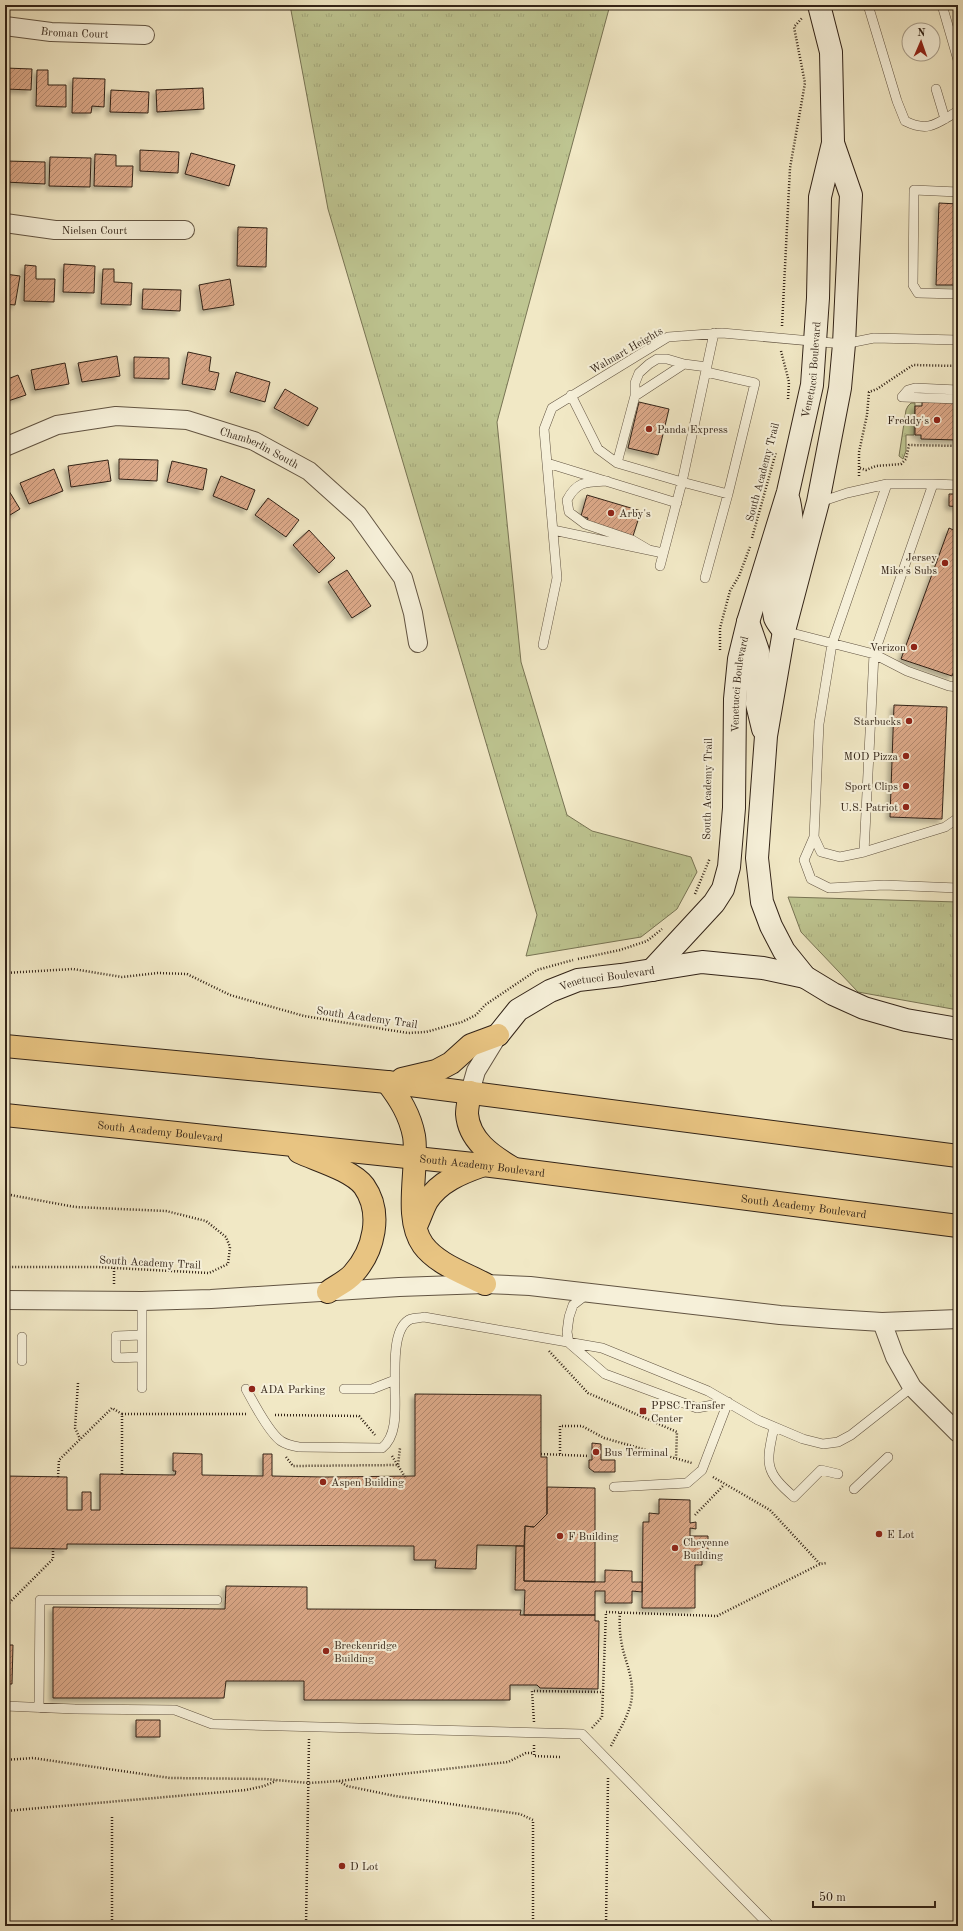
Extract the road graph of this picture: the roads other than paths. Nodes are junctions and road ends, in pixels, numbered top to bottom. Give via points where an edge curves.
1 (868, 5) edge
2 (942, 5) edge
3 (811, 10) edge
4 (5, 26) edge
5 (145, 35) dead end
6 (958, 60) edge
7 (936, 89) dead end
8 (958, 111) edge
9 (944, 119) junction
10 (833, 143) junction
11 (958, 192) edge
12 (5, 223) edge
13 (185, 230) dead end
14 (958, 294) edge
15 (714, 333) junction
16 (958, 340) edge
17 (815, 341) junction
18 (844, 344) junction
19 (684, 364) junction
20 (707, 370) junction
21 (958, 390) edge
22 (572, 395) junction
23 (635, 396) junction
24 (958, 399) edge
25 (5, 447) edge
26 (547, 463) junction
27 (617, 463) junction
28 (607, 482) junction
29 (682, 482) junction
30 (887, 484) junction
31 (933, 484) junction
32 (958, 485) edge
33 (788, 492) junction
34 (728, 494) junction
35 (818, 502) junction
36 (677, 504) junction
37 (553, 530) junction
38 (649, 550) junction
39 (663, 553) junction
40 (660, 566) dead end
41 (705, 578) dead end
42 (748, 622) junction
43 (784, 631) junction
44 (418, 643) dead end
45 (832, 644) junction
46 (544, 645) dead end
47 (874, 654) junction
48 (958, 687) edge
49 (766, 736) junction
50 (958, 818) edge
51 (814, 837) junction
52 (864, 852) junction
53 (958, 888) edge
54 (652, 970) junction
55 (805, 977) junction
56 (958, 1029) edge
57 (498, 1035) junction
58 (15, 1047) edge
59 (387, 1082) junction
60 (470, 1092) junction
61 (12, 1116) edge
62 (279, 1143) junction
63 (958, 1156) edge
64 (416, 1158) junction
65 (483, 1165) junction
66 (516, 1170) junction
67 (957, 1227) edge
68 (416, 1228) junction
69 (485, 1284) junction
70 (328, 1292) junction
71 (588, 1293) junction
72 (5, 1300) edge
73 (142, 1301) junction
74 (958, 1319) edge
75 (882, 1322) junction
76 (142, 1335) junction
77 (22, 1337) dead end
78 (568, 1343) junction
79 (141, 1357) junction
80 (22, 1361) dead end
81 (395, 1380) junction
82 (142, 1388) dead end
83 (912, 1388) junction
84 (246, 1389) dead end
85 (344, 1389) dead end
86 (728, 1402) junction
87 (774, 1427) junction
88 (958, 1433) edge
89 (888, 1457) dead end
90 (838, 1474) dead end
91 (614, 1486) dead end
92 (854, 1489) dead end
93 (217, 1600) dead end
94 (5, 1706) edge
95 (39, 1708) junction
96 (770, 1926) edge

1 - 9 lane via 905,121 918,127 933,126
2 - 6 lane
3 - 10 street, Venetucci Boulevard via 832,52
4 - 5 street, Broman Court via 51,32
7 - 9 lane
8 - 9 lane
10 - 17 street, Venetucci Boulevard via 820,197
10 - 18 street, Venetucci Boulevard via 852,196
11 - 14 lane via 914,190 913,265 913,285 918,294
12 - 13 street, Nielsen Court via 55,230
15 - 17 lane, Walmart Heights
15 - 20 lane
15 - 22 lane, Walmart Heights via 668,337
16 - 18 lane, Walmart Heights via 874,338
17 - 18 lane, Walmart Heights
17 - 33 street, Venetucci Boulevard via 812,385
18 - 35 street, Venetucci Boulevard via 840,388
19 - 20 lane
19 - 23 lane
19 - 23 lane via 667,359 657,359 648,364 639,373 635,383
20 - 29 lane
20 - 34 lane via 755,383
21 - 24 lane via 915,388 908,390 902,397
22 - 26 lane, Walmart Heights via 552,408 544,429
22 - 27 lane via 598,449
23 - 27 lane
25 - 44 street, Chamberlin South via 57,425 116,416 187,420 254,441 308,471 358,514 403,578
26 - 28 lane
26 - 37 lane, Walmart Heights
27 - 29 lane
28 - 36 lane
28 - 38 lane via 584,482 572,490 566,500 569,512 585,524 632,540
29 - 34 lane
29 - 36 lane
30 - 31 lane
30 - 35 lane
30 - 45 lane
31 - 32 lane
31 - 47 lane
33 - 42 street, Venetucci Boulevard
33 - 43 street via 792,531 774,603 776,620
34 - 41 lane
35 - 43 street, Venetucci Boulevard
36 - 39 lane
37 - 38 lane
37 - 46 lane, Walmart Heights via 557,578
38 - 39 lane
39 - 40 lane
42 - 49 street via 758,651 757,704
42 - 54 street, Venetucci Boulevard via 739,659 735,700 734,808 729,867 723,889 714,903
43 - 45 lane
43 - 49 street, Venetucci Boulevard
45 - 47 lane
45 - 51 lane via 819,724
47 - 48 lane via 907,671
47 - 52 lane
49 - 55 street, Venetucci Boulevard via 758,858 762,902 784,950
50 - 52 lane via 946,827
51 - 52 lane via 820,852 840,857
51 - 53 lane via 804,860 811,879 829,888
54 - 55 street via 702,962 763,968
54 - 57 street, Venetucci Boulevard via 578,980 550,991 518,1010
55 - 56 street, Venetucci Boulevard via 833,994 864,1008 906,1020
57 - 59 highway via 471,1045 451,1063 436,1071
57 - 60 street, Venetucci Boulevard via 476,1071
58 - 59 highway
59 - 60 highway
59 - 64 highway via 408,1115 414,1136
60 - 63 highway
60 - 66 highway via 467,1113 470,1128 478,1142
61 - 62 highway, South Academy Boulevard
62 - 64 highway, South Academy Boulevard
62 - 70 highway via 346,1173 363,1185 372,1203 373,1238 365,1258 353,1275
64 - 65 highway, South Academy Boulevard
64 - 68 highway via 413,1204
65 - 66 highway, South Academy Boulevard
65 - 68 highway via 459,1174 440,1187 428,1201
66 - 67 highway, South Academy Boulevard
68 - 69 highway via 423,1244 440,1260
69 - 70 street
69 - 71 street
70 - 73 street
71 - 75 street via 780,1315
71 - 78 lane via 571,1311 567,1332
72 - 73 street
73 - 76 lane
74 - 75 street
75 - 83 street via 895,1357
76 - 79 lane
76 - 79 lane via 116,1336 116,1358
77 - 80 lane
78 - 81 lane via 424,1317 411,1319 402,1327 398,1338
78 - 86 lane via 602,1348 708,1391
78 - 86 lane via 612,1377 697,1408
79 - 82 lane
81 - 84 lane via 394,1426 390,1439 382,1448 300,1447 280,1441
81 - 85 lane via 372,1389
83 - 87 lane via 851,1435 838,1442 823,1444 802,1439
83 - 88 street
86 - 87 lane
86 - 91 lane via 702,1470 687,1483
87 - 90 lane via 768,1455 769,1469 779,1484 794,1497 821,1470
89 - 92 lane
93 - 95 lane via 40,1600
94 - 95 lane
95 - 96 lane via 175,1710 212,1724 582,1734

